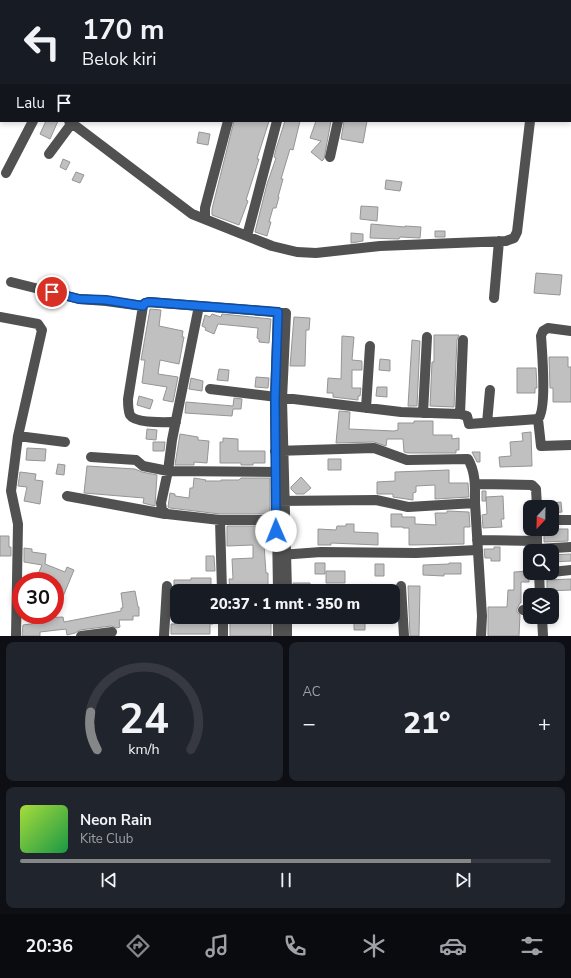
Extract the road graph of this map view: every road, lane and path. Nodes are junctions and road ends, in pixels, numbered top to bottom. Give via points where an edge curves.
1 (32, 122) edge
2 (71, 122) edge
3 (228, 122) edge
4 (277, 122) edge
5 (338, 122) edge
6 (530, 122) edge
7 (49, 154) dead end
8 (330, 157) dead end
9 (6, 173) dead end
10 (205, 218) junction
11 (246, 236) junction
12 (499, 241) junction
13 (11, 282) dead end
14 (494, 298) dead end
15 (143, 306) junction
16 (199, 306) junction
17 (0, 317) edge
18 (571, 331) edge
19 (426, 337) dead end
20 (463, 340) dead end
21 (370, 346) dead end
22 (210, 389) dead end
23 (490, 390) dead end
24 (278, 398) junction
25 (366, 408) junction
26 (423, 413) junction
27 (460, 414) junction
28 (538, 419) junction
29 (176, 422) junction
30 (487, 423) junction
31 (18, 436) junction
32 (65, 442) dead end
33 (571, 445) edge
34 (279, 451) junction
35 (91, 456) dead end
36 (168, 471) junction
37 (279, 472) junction
38 (476, 484) junction
39 (67, 496) dead end
40 (537, 500) edge
41 (280, 501) junction
42 (475, 502) junction
43 (165, 514) junction
44 (220, 520) junction
45 (276, 520) junction
46 (559, 520) edge
47 (571, 520) edge
48 (477, 545) junction
49 (523, 547) edge
50 (559, 547) edge
51 (571, 547) edge
52 (282, 555) junction
53 (571, 570) edge
54 (559, 571) edge
55 (222, 584) edge
56 (279, 584) edge
57 (285, 584) edge
58 (167, 586) dead end
59 (401, 586) dead end
60 (223, 624) edge
61 (278, 624) edge
62 (287, 624) edge
63 (542, 624) edge
64 (112, 632) dead end
65 (16, 636) edge
66 (81, 636) edge
67 (164, 636) edge
68 (223, 636) edge
69 (278, 636) edge
70 (287, 636) edge
71 (404, 636) edge
72 (481, 636) edge
73 (543, 636) edge

1 - 9 street
2 - 7 street
2 - 10 street via 188,212
3 - 10 street via 205,208
4 - 11 street
5 - 8 street
6 - 12 street via 517,232 514,238
10 - 11 street
11 - 12 street via 272,246 316,253 380,246
12 - 14 street
13 - 15 street via 79,299
15 - 16 street via 149,302
15 - 29 street via 128,409 135,419
16 - 24 street via 278,312
16 - 29 street
17 - 31 street via 38,324 41,328
18 - 28 street via 548,328 543,331 542,412
19 - 26 street
20 - 27 street
21 - 25 street
22 - 24 street
23 - 30 street
24 - 25 street
24 - 34 street
25 - 26 street
26 - 27 street
27 - 30 street via 467,416 469,424
28 - 30 street
28 - 33 street via 541,446
29 - 36 street
31 - 32 street
31 - 65 street via 11,491 18,524
34 - 37 street
34 - 38 street via 374,448 407,460 468,459
35 - 36 street via 136,460 143,466
36 - 37 street
36 - 43 street via 161,507
37 - 41 street
38 - 40 street via 532,485 536,489
38 - 42 street
39 - 43 street
41 - 42 street via 376,500 408,507
41 - 45 street
41 - 52 street
42 - 48 street
43 - 44 street
44 - 45 street
44 - 55 street
45 - 52 street
46 - 47 street
48 - 49 street
48 - 52 street via 416,553 321,552
48 - 72 street
50 - 51 street
52 - 56 street
52 - 57 street
53 - 54 street
58 - 67 street
59 - 71 street
60 - 68 street
61 - 69 street
62 - 70 street
63 - 73 street
64 - 66 street

